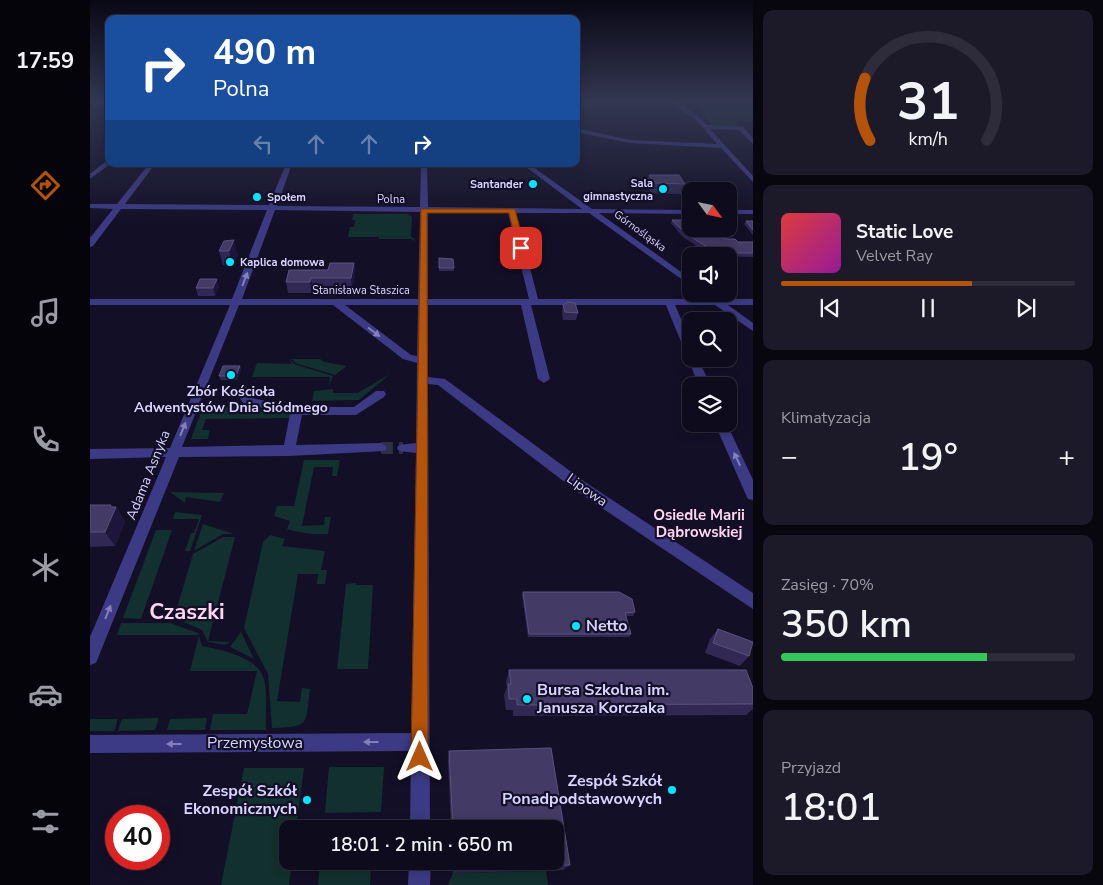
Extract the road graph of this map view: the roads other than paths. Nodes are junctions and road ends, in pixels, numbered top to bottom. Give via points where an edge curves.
1 (626, 141) edge
2 (718, 141) edge
3 (722, 146) junction
4 (105, 164) edge
5 (150, 167) edge
6 (289, 167) edge
7 (424, 167) edge
8 (529, 167) edge
9 (90, 176) edge
10 (753, 180) edge
11 (90, 206) edge
12 (117, 206) junction
13 (272, 207) junction
14 (424, 210) junction
15 (512, 211) junction
16 (591, 211) junction
17 (682, 212) edge
18 (738, 212) edge
19 (753, 212) edge
20 (90, 244) edge
21 (682, 277) edge
22 (669, 301) junction
23 (682, 301) edge
24 (90, 302) edge
25 (335, 302) junction
26 (423, 302) junction
27 (529, 302) junction
28 (717, 302) edge
29 (737, 302) edge
30 (753, 302) edge
31 (234, 303) junction
32 (753, 328) edge
33 (682, 332) edge
34 (422, 361) junction
35 (544, 379) dead end
36 (422, 380) junction
37 (246, 391) dead end
38 (380, 394) dead end
39 (297, 411) junction
40 (725, 432) edge
41 (381, 448) tunnel mouth
42 (403, 448) tunnel mouth
43 (422, 448) junction
44 (289, 451) junction
45 (173, 453) junction
46 (90, 454) edge
47 (753, 494) edge
48 (753, 602) edge
49 (90, 657) edge
50 (420, 742) junction
51 (90, 744) edge
52 (420, 820) edge
53 (420, 870) edge
54 (420, 885) edge

1 - 3 street
2 - 3 street
3 - 10 street
4 - 9 street
5 - 12 street
6 - 13 street, Adama Asnyka
7 - 14 street
8 - 16 street, Górnośląska
11 - 12 street, Polna
12 - 13 street, Polna
12 - 20 street
13 - 14 street, Polna
31 -> 13 street, Adama Asnyka
14 - 15 street, Polna
14 - 26 street
15 - 16 street, Polna
15 - 27 street
16 - 17 street, Polna
16 - 21 street, Górnośląska
18 - 19 street
22 - 23 street, Stanisława Staszica
22 - 27 street, Stanisława Staszica
22 - 33 street
24 - 31 street, Stanisława Staszica
25 - 26 street, Stanisława Staszica
25 - 31 street, Stanisława Staszica
25 -> 34 street via 407,357
26 - 27 street, Stanisława Staszica
26 - 34 street
27 - 35 street
28 - 32 street
29 - 30 street, Stanisława Staszica
45 -> 31 street, Adama Asnyka
34 - 36 street
36 - 43 street
36 - 48 street, Lipowa via 441,382 580,486
37 - 39 street via 248,401
38 - 39 street via 356,411
39 - 44 street
47 -> 40 street
41 - 44 street
42 - 43 street
43 - 50 street
44 - 45 street
45 - 46 street
49 -> 45 street, Adama Asnyka
50 -> 51 street, Przemysłowa
50 - 52 street
53 - 54 street

